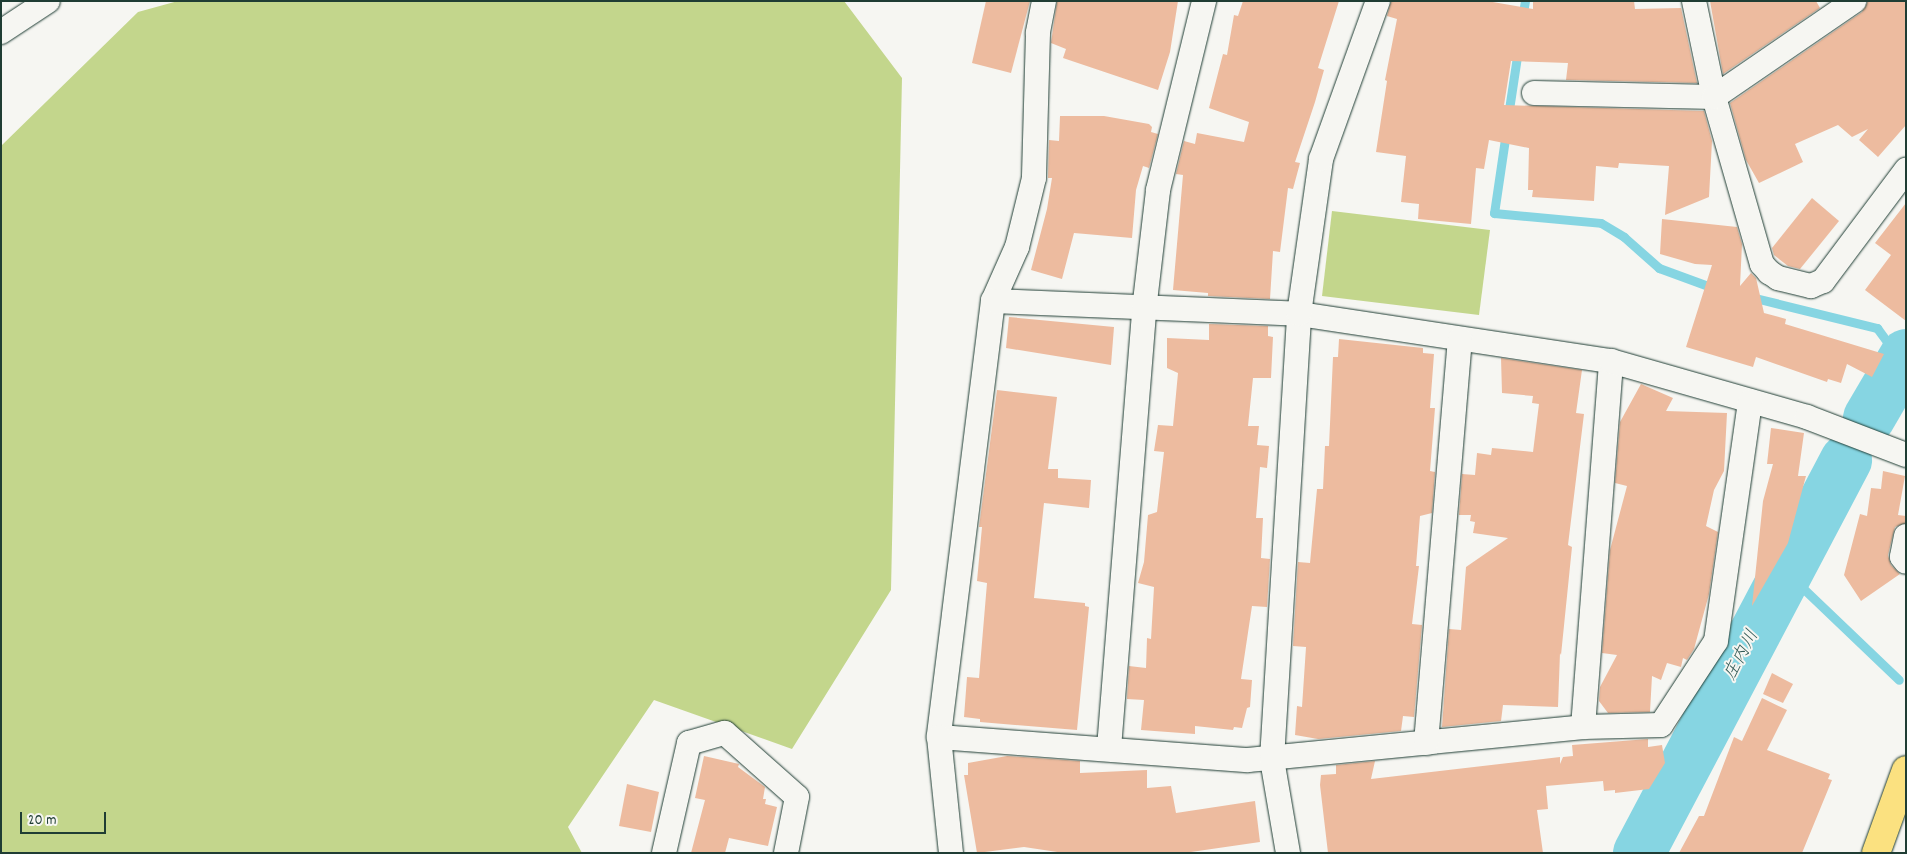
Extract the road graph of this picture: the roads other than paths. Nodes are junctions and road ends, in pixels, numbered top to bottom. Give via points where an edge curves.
1 (48, 1) edge
2 (1044, 1) edge
3 (1204, 1) edge
4 (1378, 1) edge
5 (1694, 1) edge
6 (1854, 1) edge
7 (1, 32) edge
8 (1534, 93) dead end
9 (1714, 97) junction
10 (1906, 170) edge
11 (993, 301) junction
12 (1144, 310) junction
13 (1299, 314) junction
14 (1460, 339) junction
15 (1610, 361) junction
16 (1750, 401) junction
17 (1906, 455) edge
18 (1906, 536) edge
19 (1906, 562) edge
20 (1583, 727) junction
21 (939, 737) junction
22 (1426, 743) junction
23 (1109, 748) junction
24 (1272, 758) junction
25 (1906, 770) edge
26 (664, 853) edge
27 (786, 853) edge
28 (951, 853) edge
29 (1288, 853) edge
30 (1876, 853) edge

1 - 7 street
2 - 11 street via 1038,33 1034,178 1017,247
3 - 12 street via 1158,190
4 - 13 street via 1321,159
5 - 9 street
6 - 9 street
8 - 9 street
9 - 10 street via 1762,264 1778,278 1811,286 1823,281
11 - 12 street
11 - 21 street
12 - 13 street
12 - 23 street
13 - 14 street
13 - 24 street
14 - 15 street
14 - 22 street
15 - 16 street
15 - 20 street
16 - 17 street via 1807,417
16 - 20 street via 1716,641 1661,725
18 - 19 street via 1902,557
20 - 22 street
21 - 23 street
21 - 28 street
22 - 24 street
23 - 24 street via 1248,760
24 - 29 street
25 - 30 highway
26 - 27 street via 689,743 725,733 797,797

